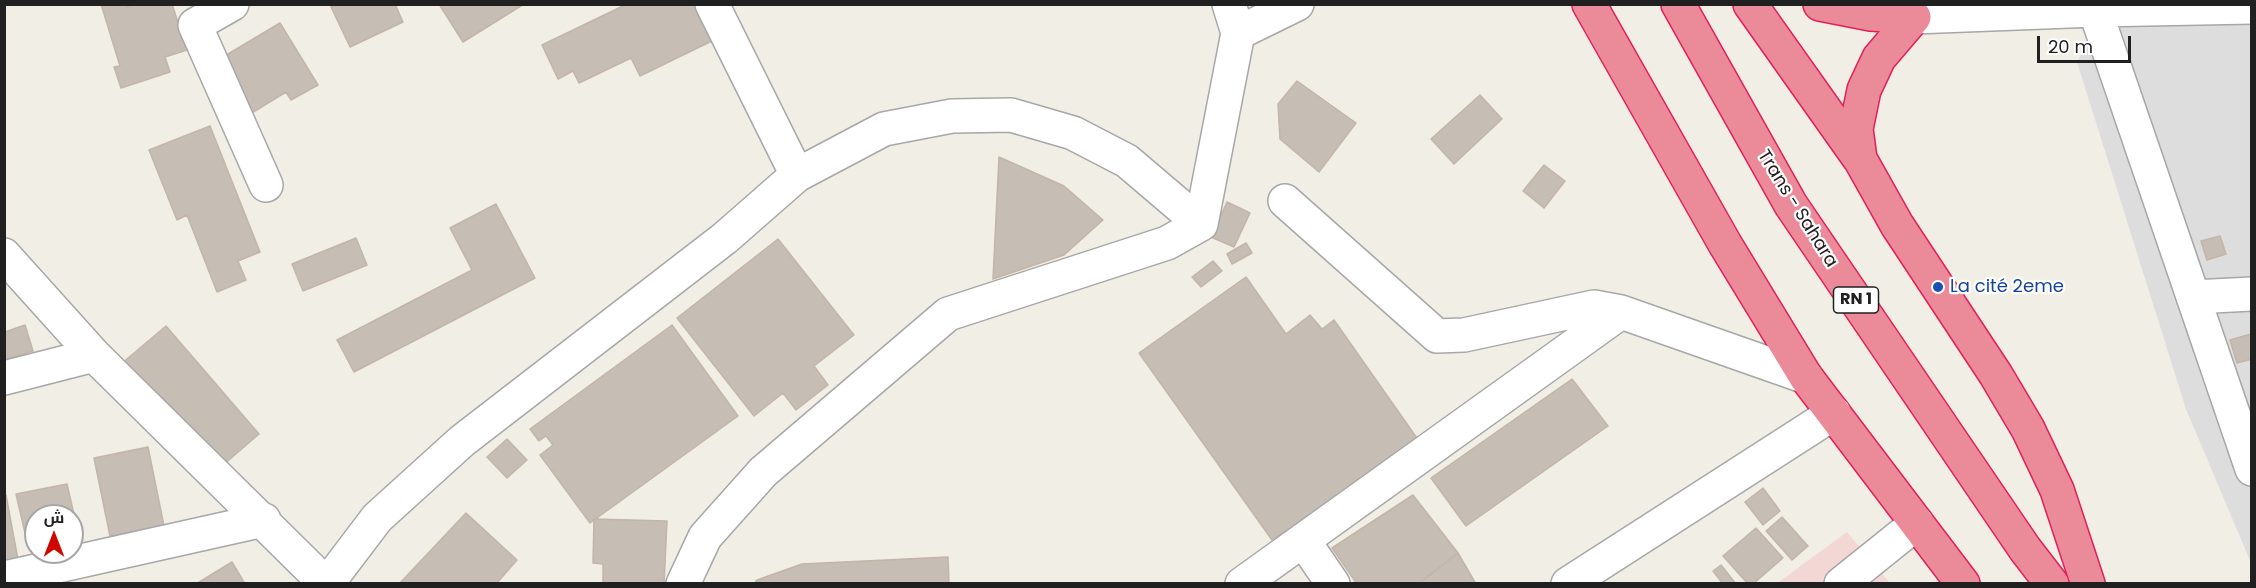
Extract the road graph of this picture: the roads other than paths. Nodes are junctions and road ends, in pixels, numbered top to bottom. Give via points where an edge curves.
1 (232, 4) edge
2 (712, 4) edge
3 (1297, 4) edge
4 (1589, 4) edge
5 (1678, 4) edge
6 (1750, 4) edge
7 (1820, 4) edge
8 (2144, 7) edge
9 (2095, 10) junction
10 (2251, 10) edge
11 (191, 15) edge
12 (1914, 18) junction
13 (1234, 19) edge
14 (1860, 159) junction
15 (798, 175) junction
16 (266, 185) dead end
17 (1285, 201) dead end
18 (1201, 224) junction
19 (4, 255) edge
20 (2252, 294) edge
21 (2193, 297) junction
22 (1621, 312) junction
23 (94, 355) junction
24 (1806, 377) junction
25 (4, 378) edge
26 (1834, 413) junction
27 (2252, 470) edge
28 (264, 520) junction
29 (1917, 523) junction
30 (1303, 540) junction
31 (4, 578) edge
32 (1848, 581) edge
33 (326, 584) edge
34 (683, 584) edge
35 (1242, 584) edge
36 (1333, 584) edge
37 (1568, 584) edge
38 (1963, 584) edge
39 (2052, 584) edge
40 (2088, 584) edge

1 - 11 street
2 - 15 street
3 - 13 street
4 - 24 highway via 1725,244
5 - 39 highway, Trans - Sahara / RN 1 via 1791,206
6 - 14 highway
7 - 12 highway
8 - 9 street
8 - 10 street
9 - 12 street
9 - 21 street
11 - 16 street
12 - 14 highway via 1879,58 1864,90 1856,129
13 - 18 street
14 - 40 highway via 1897,225 2028,429 2057,489
15 - 18 street via 884,129 952,116 1011,115 1073,133 1127,161
15 - 33 street via 725,238 462,441 377,518
17 - 22 street via 1437,336 1464,335 1594,307
18 - 34 street via 1167,243 948,314 764,472 705,537
19 - 23 street
20 - 21 street
21 - 27 street
22 - 24 street
22 - 30 street
23 - 25 street
23 - 28 street
24 - 26 highway
26 - 29 highway
26 - 37 street
28 - 31 street
28 - 33 street
29 - 32 street
29 - 38 highway
30 - 35 street
30 - 36 street

